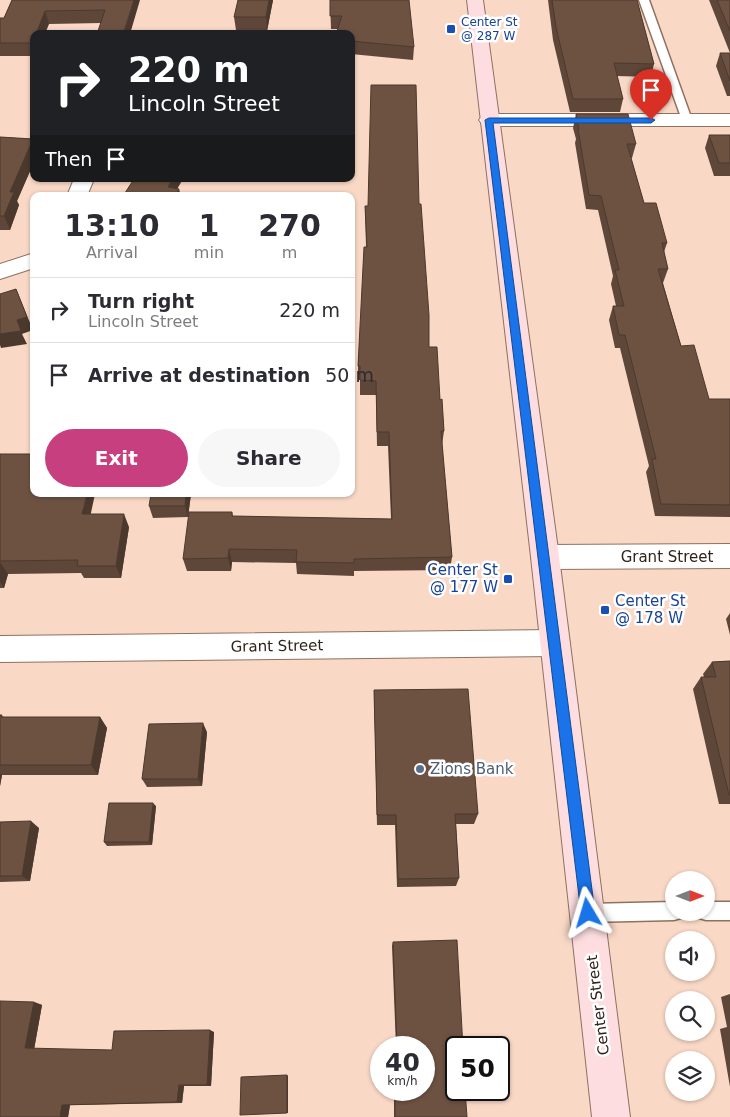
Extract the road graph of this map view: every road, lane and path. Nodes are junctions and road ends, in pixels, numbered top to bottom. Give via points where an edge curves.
1 (476, 0) edge
2 (644, 0) edge
3 (489, 120) junction
4 (687, 120) junction
5 (730, 120) edge
6 (30, 261) edge
7 (0, 272) edge
8 (730, 556) edge
9 (545, 557) junction
10 (555, 643) junction
11 (0, 649) edge
12 (665, 911) edge
13 (715, 911) edge
14 (730, 911) edge
15 (588, 913) junction
16 (611, 1117) edge

1 - 3 main road, Center Street
2 - 4 lane
3 - 4 street
3 - 9 main road, Center Street
4 - 5 street
6 - 7 street
8 - 9 street, Grant Street
9 - 10 main road, Center Street
10 - 11 street, Grant Street
10 - 15 main road, Center Street
12 - 15 lane
13 - 14 lane
15 - 16 main road, Center Street

